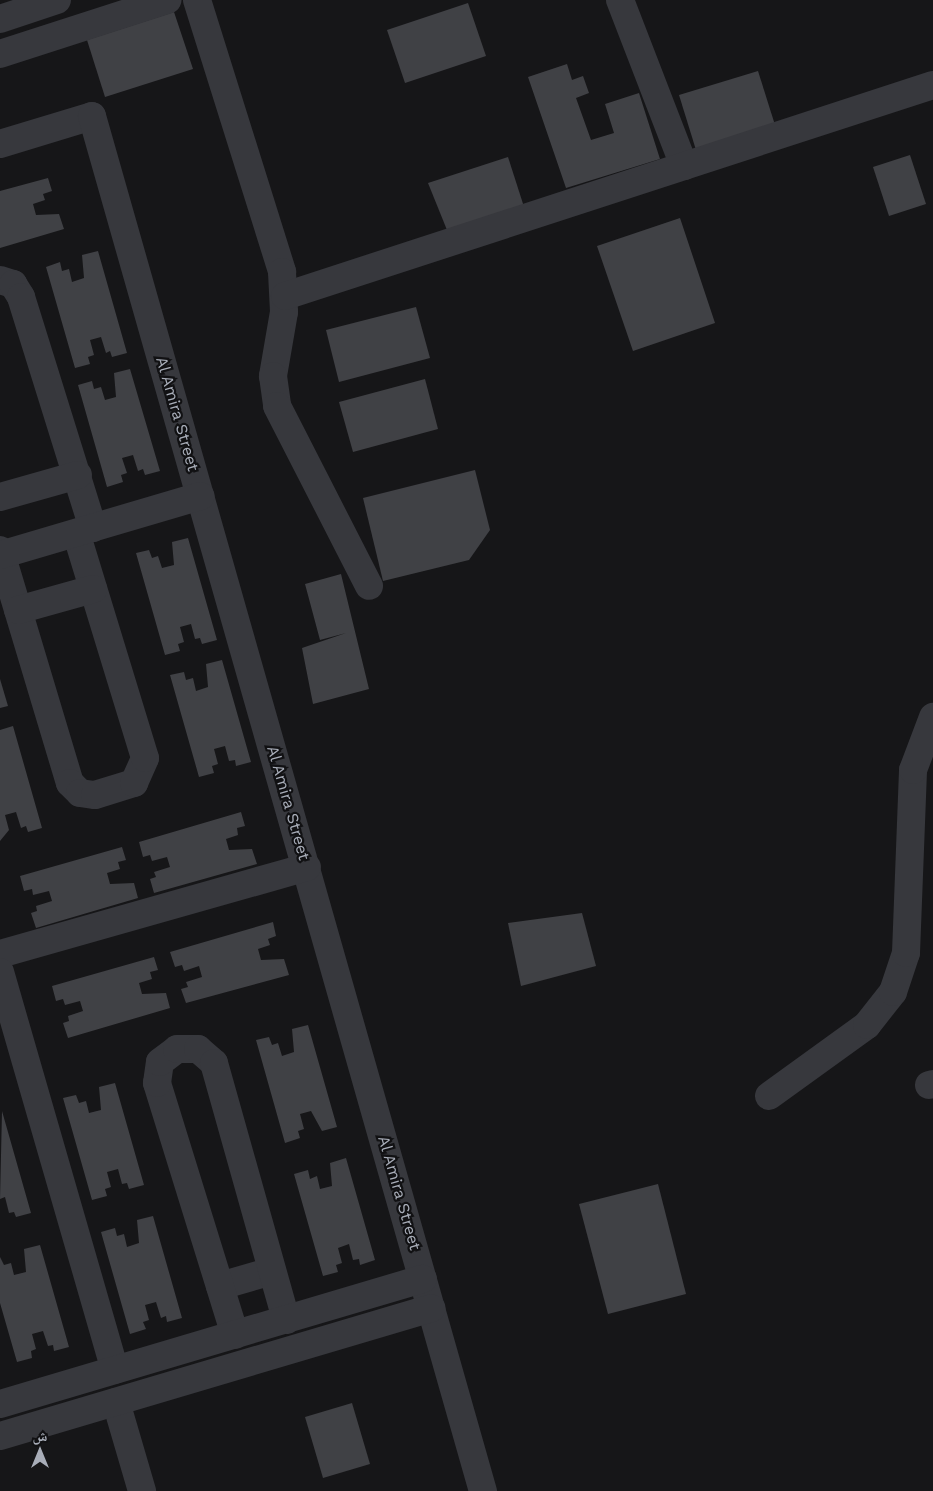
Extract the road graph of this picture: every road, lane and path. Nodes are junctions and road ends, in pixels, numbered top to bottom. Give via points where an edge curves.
1 (57, 0) edge
2 (167, 0) edge
3 (197, 0) edge
4 (620, 0) edge
5 (2, 12) edge
6 (0, 54) edge
7 (933, 85) edge
8 (0, 144) edge
9 (684, 166) junction
10 (0, 280) edge
11 (285, 296) junction
12 (78, 475) junction
13 (201, 496) junction
14 (0, 498) edge
15 (85, 530) junction
16 (1, 553) edge
17 (369, 586) dead end
18 (93, 589) junction
19 (18, 610) junction
20 (933, 717) edge
21 (307, 867) junction
22 (0, 954) edge
23 (0, 972) edge
24 (769, 1096) dead end
25 (272, 1271) junction
26 (423, 1280) junction
27 (220, 1286) junction
28 (431, 1308) junction
29 (286, 1320) junction
30 (235, 1335) junction
31 (125, 1368) junction
32 (73, 1383) junction
33 (144, 1393) junction
34 (116, 1402) junction
35 (0, 1404) edge
36 (82, 1412) junction
37 (0, 1436) edge
38 (142, 1491) edge
39 (483, 1491) edge

1 - 5 street
2 - 6 street
3 - 11 street via 282,272
4 - 9 street
7 - 9 street
8 - 13 street, Al Amira Street via 92,116
9 - 11 street
10 - 12 street via 13,284 21,297
11 - 17 street via 274,360 277,406
12 - 14 street
12 - 15 street
13 - 15 street
13 - 21 street, Al Amira Street
15 - 16 street
15 - 18 street
16 - 19 street
18 - 19 street
18 - 19 street via 145,758 134,782 95,795 80,793 70,783
20 - 24 street via 913,770 906,953 893,992 867,1025
21 - 22 street
21 - 26 street, Al Amira Street
23 - 31 street
25 - 27 street
25 - 27 street via 214,1063 198,1049 177,1049 160,1062 157,1082
25 - 29 street
26 - 28 street, Al Amira Street
26 - 29 street
27 - 30 street
28 - 33 street
28 - 39 street, Al Amira Street
29 - 30 street
30 - 31 street
31 - 32 street
31 - 33 street
32 - 35 street
32 - 36 street
33 - 34 street
34 - 36 street
34 - 38 street
36 - 37 street

